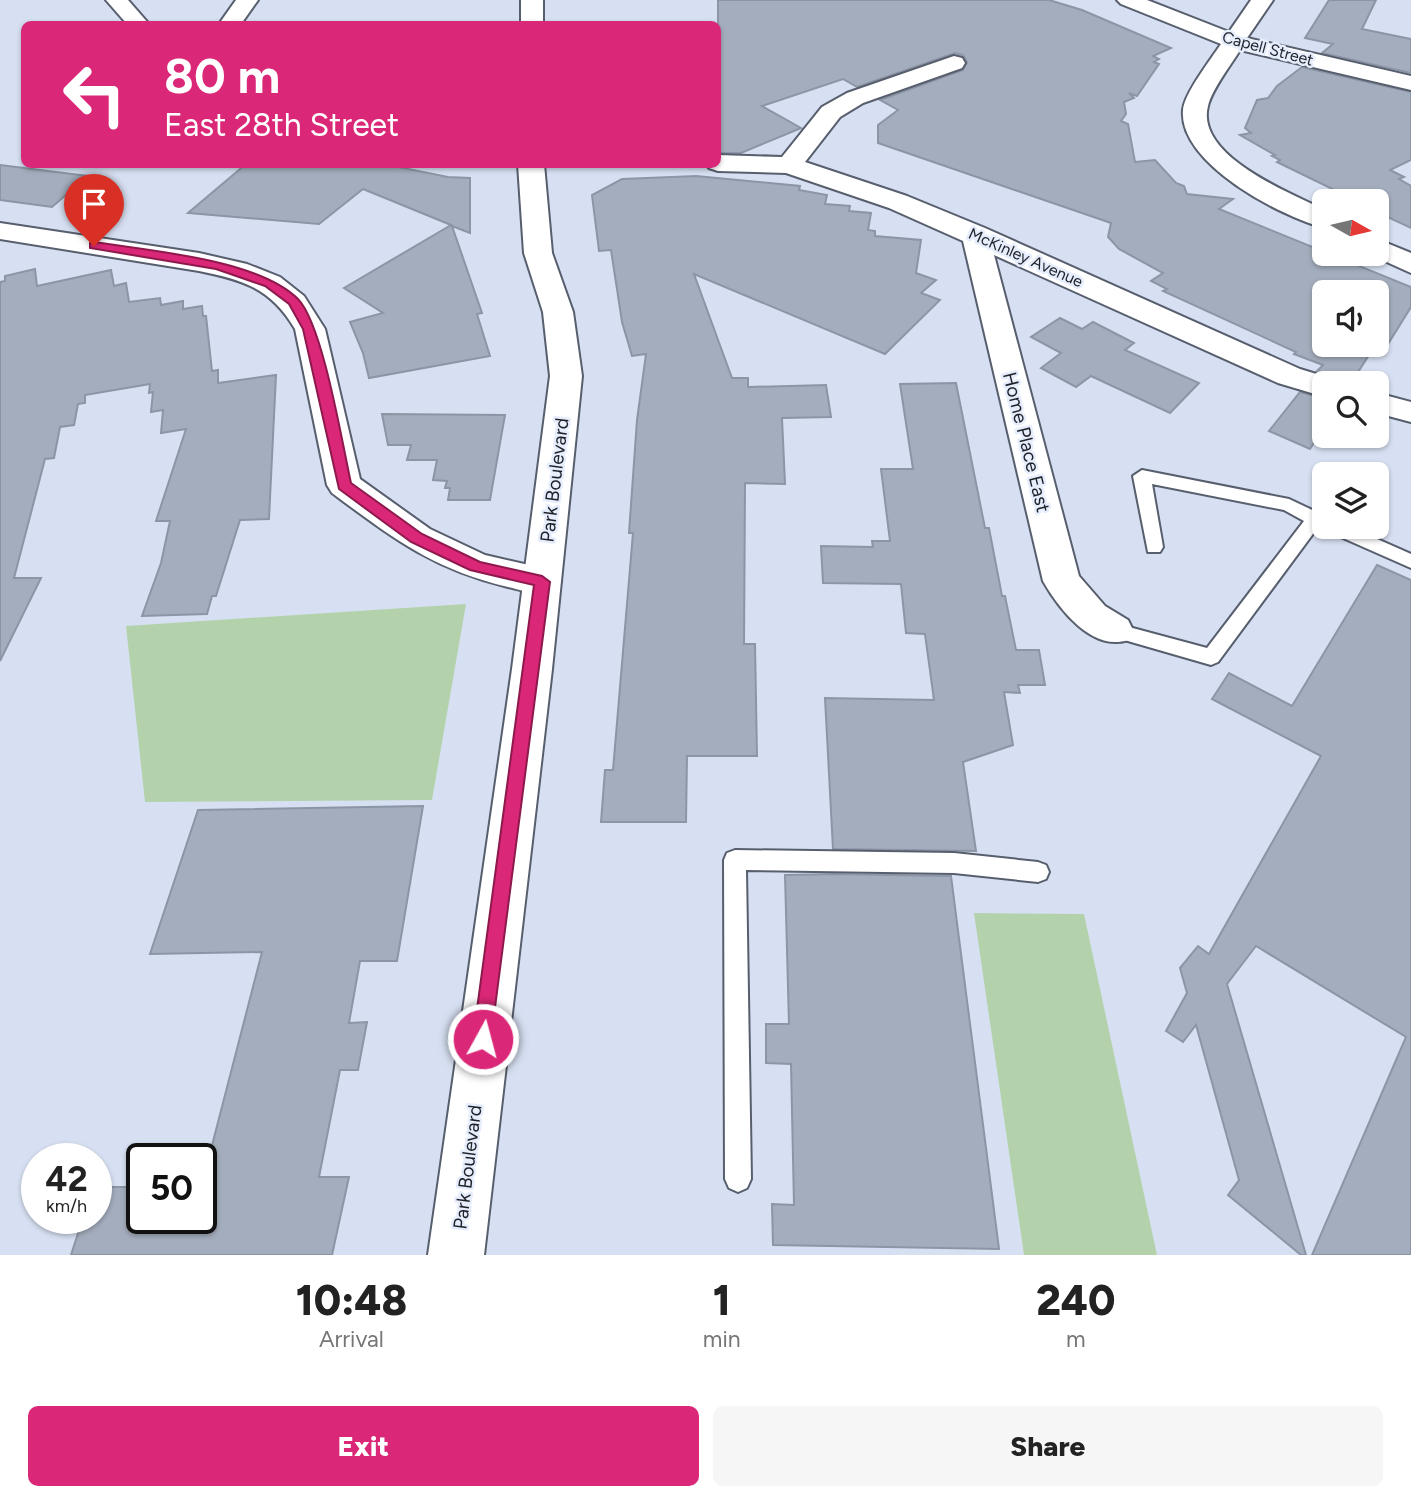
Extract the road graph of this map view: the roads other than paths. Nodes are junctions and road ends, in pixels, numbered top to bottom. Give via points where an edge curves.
1 (117, 0) edge
2 (247, 0) edge
3 (532, 0) edge
4 (1128, 0) edge
5 (1262, 0) edge
6 (135, 21) edge
7 (232, 21) edge
8 (532, 21) edge
9 (1233, 41) junction
10 (954, 62) dead end
11 (1411, 83) edge
12 (721, 163) edge
13 (789, 165) junction
14 (531, 168) edge
15 (1312, 213) edge
16 (0, 231) edge
17 (975, 234) junction
18 (1390, 254) edge
19 (1411, 264) edge
20 (1312, 383) edge
21 (1389, 407) edge
22 (1411, 412) edge
23 (1312, 516) edge
24 (1312, 538) edge
25 (1361, 539) edge
26 (1154, 547) dead end
27 (1411, 561) edge
28 (542, 582) junction
29 (1114, 630) joint
30 (1038, 872) dead end
31 (738, 1179) dead end
32 (456, 1255) edge

1 - 6 street
2 - 7 street
3 - 8 street
4 - 9 street, Capell Street
5 - 9 street
9 - 11 street, Capell Street
9 - 15 street via 1195,108 1196,133 1211,155 1250,182
10 - 13 street via 855,98 831,112
12 - 13 street, McKinley Avenue
13 - 17 street, McKinley Avenue
14 - 28 street, Park Boulevard via 538,253 558,312 566,376
16 - 28 street via 199,262 270,283 294,302 310,329 344,485 416,538 476,566
17 - 20 street, McKinley Avenue
17 - 29 street, Home Place East via 1062,581 1092,615
18 - 19 street
21 - 22 street
23 - 26 lane via 1289,505 1142,476
24 - 29 lane via 1211,657
25 - 27 lane
28 - 32 street, Park Boulevard
30 - 31 lane via 954,863 735,860

